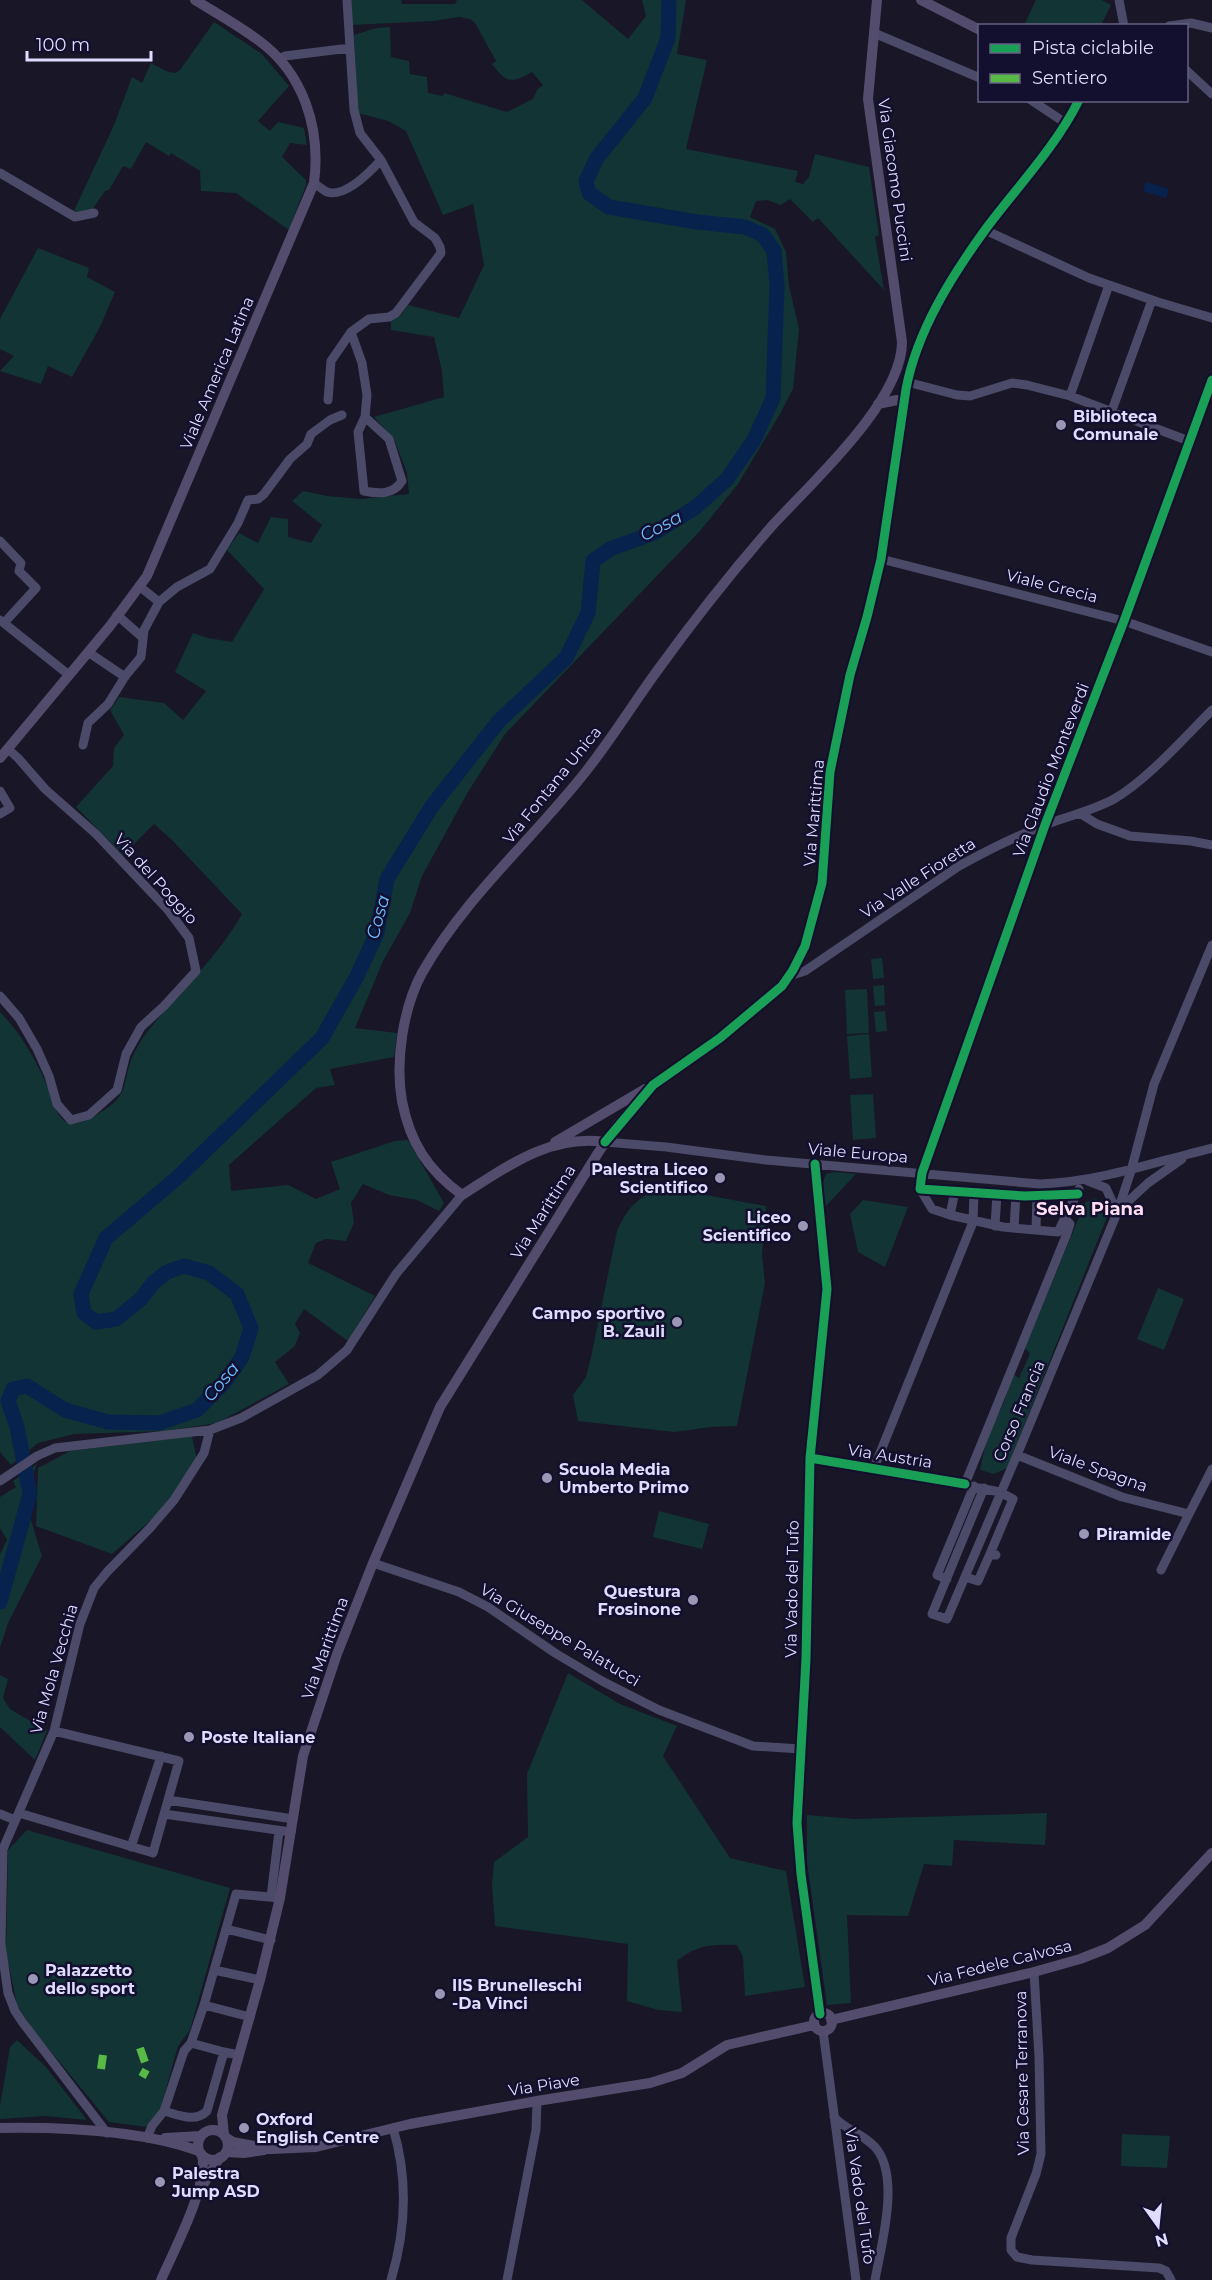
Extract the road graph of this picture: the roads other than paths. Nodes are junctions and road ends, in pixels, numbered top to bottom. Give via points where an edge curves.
1 (195, 0) edge
2 (347, 0) edge
3 (877, 0) edge
4 (921, 0) edge
5 (1119, 0) edge
6 (1124, 24) edge
7 (1184, 24) edge
8 (1212, 28) edge
9 (978, 29) edge
10 (874, 33) junction
11 (350, 48) junction
12 (279, 59) junction
13 (1188, 72) edge
14 (978, 77) edge
15 (1212, 94) edge
16 (1034, 102) edge
17 (1078, 102) edge
18 (1066, 124) junction
19 (381, 160) junction
20 (0, 173) edge
21 (314, 183) junction
22 (94, 213) dead end
23 (985, 230) junction
24 (1108, 285) junction
25 (1152, 300) junction
26 (1212, 318) edge
27 (901, 329) junction
28 (351, 332) junction
29 (924, 332) junction
30 (1212, 380) edge
31 (907, 382) junction
32 (1070, 396) junction
33 (328, 400) dead end
34 (881, 400) junction
35 (903, 408) junction
36 (1111, 413) junction
37 (342, 415) dead end
38 (365, 417) junction
39 (1188, 441) junction
40 (0, 541) edge
41 (881, 559) junction
42 (140, 586) junction
43 (159, 602) junction
44 (117, 615) junction
45 (1124, 621) junction
46 (2, 622) edge
47 (142, 637) junction
48 (88, 652) junction
49 (1212, 652) edge
50 (69, 675) junction
51 (125, 677) junction
52 (1212, 710) edge
53 (83, 745) dead end
54 (9, 750) junction
55 (0, 758) edge
56 (0, 791) edge
57 (0, 814) edge
58 (1081, 814) junction
59 (1045, 825) junction
60 (1212, 845) edge
61 (1212, 945) edge
62 (789, 976) junction
63 (0, 996) edge
64 (653, 1085) junction
65 (605, 1142) junction
66 (547, 1146) junction
67 (1212, 1148) edge
68 (1191, 1154) junction
69 (814, 1164) junction
70 (1131, 1171) junction
71 (922, 1173) junction
72 (1083, 1181) junction
73 (920, 1189) junction
74 (955, 1191) junction
75 (974, 1192) junction
76 (997, 1194) junction
77 (1078, 1194) junction
78 (462, 1195) junction
79 (1016, 1195) junction
80 (1037, 1195) junction
81 (1117, 1213) junction
82 (950, 1215) junction
83 (1065, 1219) junction
84 (973, 1222) junction
85 (995, 1226) junction
86 (1014, 1228) junction
87 (1036, 1230) junction
88 (210, 1430) junction
89 (1017, 1455) junction
90 (810, 1458) junction
91 (874, 1468) junction
92 (1212, 1469) edge
93 (1, 1480) edge
94 (970, 1485) junction
95 (984, 1488) junction
96 (1000, 1492) junction
97 (1189, 1514) junction
98 (373, 1563) junction
99 (1161, 1570) dead end
100 (965, 1577) junction
101 (947, 1580) junction
102 (54, 1731) junction
103 (801, 1749) junction
104 (161, 1756) junction
105 (168, 1800) junction
106 (0, 1814) edge
107 (164, 1814) junction
108 (17, 1817) junction
109 (293, 1819) junction
110 (279, 1831) junction
111 (291, 1832) junction
112 (131, 1847) junction
113 (1212, 1853) edge
114 (276, 1898) junction
115 (226, 1929) junction
116 (271, 1940) junction
117 (214, 1970) junction
118 (1034, 1972) junction
119 (261, 1980) junction
120 (204, 2005) junction
121 (820, 2014) junction
122 (250, 2017) junction
123 (831, 2020) junction
124 (819, 2028) junction
125 (191, 2043) junction
126 (224, 2052) junction
127 (239, 2055) junction
128 (537, 2100) junction
129 (164, 2111) junction
130 (222, 2115) junction
131 (834, 2117) junction
132 (0, 2128) edge
133 (393, 2128) junction
134 (107, 2133) junction
135 (202, 2134) junction
136 (224, 2136) junction
137 (151, 2138) junction
138 (271, 2149) junction
139 (201, 2153) junction
140 (223, 2154) junction
141 (199, 2190) junction
142 (161, 2280) edge
143 (391, 2280) edge
144 (507, 2280) edge
145 (856, 2280) edge
146 (875, 2280) edge
147 (1171, 2280) edge

1 - 12 main road, Viale America Latina via 260,41
2 - 11 street
3 - 10 main road, Via Giacomo Puccini
4 - 9 main road
5 - 6 street
7 - 8 street
10 - 14 street
10 - 27 main road, Via Giacomo Puccini via 868,99
11 - 12 street
11 - 19 street via 354,110 360,133
12 - 21 main road, Viale America Latina via 300,88 313,123 317,165
13 - 15 street
16 - 18 street
17 - 18 main road, Via Marittima
18 - 23 main road, Via Marittima
19 - 21 street via 341,192 326,191
19 - 28 street via 414,222 435,238 441,253 396,313 369,319
20 - 22 street via 75,217
21 - 42 main road, Viale America Latina via 155,559
23 - 24 street
23 - 29 main road, Via Marittima
24 - 25 street
24 - 32 street
25 - 26 street
25 - 36 street
27 - 29 main road via 911,337
27 - 34 main road, Via Giacomo Puccini via 901,356
28 - 33 street via 331,361
28 - 38 street via 366,378
29 - 31 main road, Via Marittima
30 - 39 street, Via Claudio Monteverdi
31 - 32 street via 957,395 970,396 1012,383
31 - 35 main road, Via Marittima
32 - 36 street
34 - 35 main road via 897,400
34 - 78 main road, Via Fontana Unica via 845,448 712,597 587,770 474,902 421,975 399,1054 399,1089 405,1118 423,1156 441,1179
35 - 41 main road, Via Marittima
36 - 39 street
37 - 43 street via 311,434 307,444 290,459 264,494 248,500 210,569
38 - 38 street via 358,432 364,491 387,493 398,489 402,481 400,470 388,439
39 - 45 street, Via Claudio Monteverdi
40 - 46 street via 21,563 19,571 36,588
41 - 45 street, Viale Grecia
41 - 62 main road, Via Marittima via 850,675 830,772 822,883 805,946
42 - 43 street
42 - 44 main road, Viale America Latina
43 - 47 street
44 - 47 street
44 - 48 main road, Viale America Latina
45 - 49 street, Viale Grecia
45 - 59 street, Via Claudio Monteverdi
46 - 50 street
47 - 51 street via 141,657
48 - 50 main road, Viale America Latina
48 - 51 street
50 - 54 main road, Viale America Latina
51 - 53 street via 108,704 88,723
52 - 58 street, Via Valle Fioretta via 1115,798
54 - 55 main road, Viale America Latina
54 - 63 street, Via del Poggio via 168,910 189,938 196,970 141,1027 126,1054 117,1090 89,1115 71,1120 57,1104 37,1049
56 - 57 street via 10,808
58 - 59 street, Via Valle Fioretta
58 - 60 street via 1130,836
59 - 62 street, Via Valle Fioretta via 959,866 805,971
59 - 71 street, Via Claudio Monteverdi
61 - 70 street via 1154,1084
62 - 64 main road, Via Marittima via 720,1038
64 - 65 main road, Via Marittima
64 - 66 main road
65 - 66 main road
65 - 69 street, Viale Europa
65 - 98 main road, Via Marittima via 440,1407
66 - 78 main road
67 - 68 street, Viale Europa
68 - 70 street, Viale Europa
68 - 81 street via 1148,1183
69 - 71 street, Viale Europa
69 - 90 street, Via Vado del Tufo via 827,1289
70 - 72 street, Viale Europa
70 - 81 street, Corso Francia
71 - 72 street, Viale Europa via 1040,1184
71 - 73 street, Via Claudio Monteverdi
72 - 77 street
72 - 81 street via 1106,1188
73 - 74 street
73 - 82 street via 932,1209
74 - 75 street
74 - 82 street
75 - 76 street
75 - 84 street
76 - 79 street
76 - 85 street
77 - 80 street
77 - 83 street
78 - 88 street via 396,1274 347,1350 318,1375 279,1398
79 - 80 street
79 - 86 street
80 - 87 street
81 - 89 street, Corso Francia
82 - 84 street
83 - 87 street via 1058,1232
83 - 94 street via 1070,1224 1066,1236
84 - 85 street
84 - 91 street
85 - 86 street
86 - 87 street
88 - 93 street via 55,1448
88 - 102 street, Via Mola Vecchia via 204,1453 174,1500 94,1588 80,1624
89 - 96 street, Corso Francia
89 - 97 street, Viale Spagna via 1122,1497
90 - 91 street, Via Austria
90 - 103 street, Via Vado del Tufo
91 - 94 street, Via Austria
92 - 97 street
94 - 95 street, Via Austria
94 - 101 street via 937,1575
95 - 96 street, Via Austria
95 - 101 street
96 - 100 street, Corso Francia
96 - 100 street via 1013,1499 993,1554 978,1581
97 - 99 street
98 - 103 street, Via Giuseppe Palatucci via 459,1592 602,1681 659,1710 753,1746
98 - 109 main road, Via Marittima via 303,1756
100 - 101 street, Corso Francia via 946,1619 932,1614
102 - 104 street
102 - 108 street, Via Mola Vecchia
103 - 121 street, Via Vado del Tufo via 801,1874
104 - 105 street via 179,1761
104 - 112 street
105 - 107 street
105 - 109 street
106 - 108 street
107 - 110 street
107 - 112 street via 153,1853
108 - 112 street
108 - 134 street, Via Mola Vecchia via 2,1861 2,1944 8,1993 15,2011
109 - 111 main road, Via Marittima
110 - 111 street
110 - 114 street
111 - 114 main road, Via Marittima
113 - 118 main road, Via Fedele Calvosa via 1159,1911 1126,1938 1080,1959
114 - 115 street via 236,1893
114 - 116 main road, Via Marittima
115 - 116 street
115 - 117 street
116 - 119 main road, Via Marittima
117 - 119 street
117 - 120 street
118 - 123 main road, Via Fedele Calvosa
118 - 147 street, Via Cesare Terranova via 1041,2154 1014,2228 1011,2250 1017,2257 1032,2260 1159,2268
119 - 122 main road, Via Marittima
120 - 122 street
120 - 125 street
121 - 123 main road
121 - 124 main road via 814,2019
122 - 127 main road, Via Marittima
123 - 124 main road via 830,2027
124 - 128 main road, Via Piave via 727,2045 682,2073 660,2081
124 - 131 street, Via Vado del Tufo
125 - 126 street
125 - 129 street via 183,2051
126 - 127 street
126 - 129 street via 207,2111 202,2116 194,2118
127 - 130 main road, Via Marittima
128 - 133 main road, Via Piave
128 - 144 street via 536,2130
129 - 137 street via 152,2126
130 - 135 main road, Via Marittima
130 - 136 main road, Via Marittima
131 - 145 street, Via Vado del Tufo
131 - 146 street, Via Vado del Tufo via 873,2145 883,2161 887,2205
132 - 134 main road via 51,2127
133 - 138 main road, Via Piave via 316,2147
133 - 143 street via 404,2192
134 - 137 main road
135 - 136 main road via 216,2130
135 - 137 main road
135 - 139 main road via 198,2143
136 - 138 main road, Via Piave via 233,2142
136 - 140 main road via 227,2144
137 - 139 main road
138 - 140 main road, Via Piave
139 - 140 main road via 210,2159
139 - 141 main road via 204,2164
140 - 141 main road
141 - 142 main road

